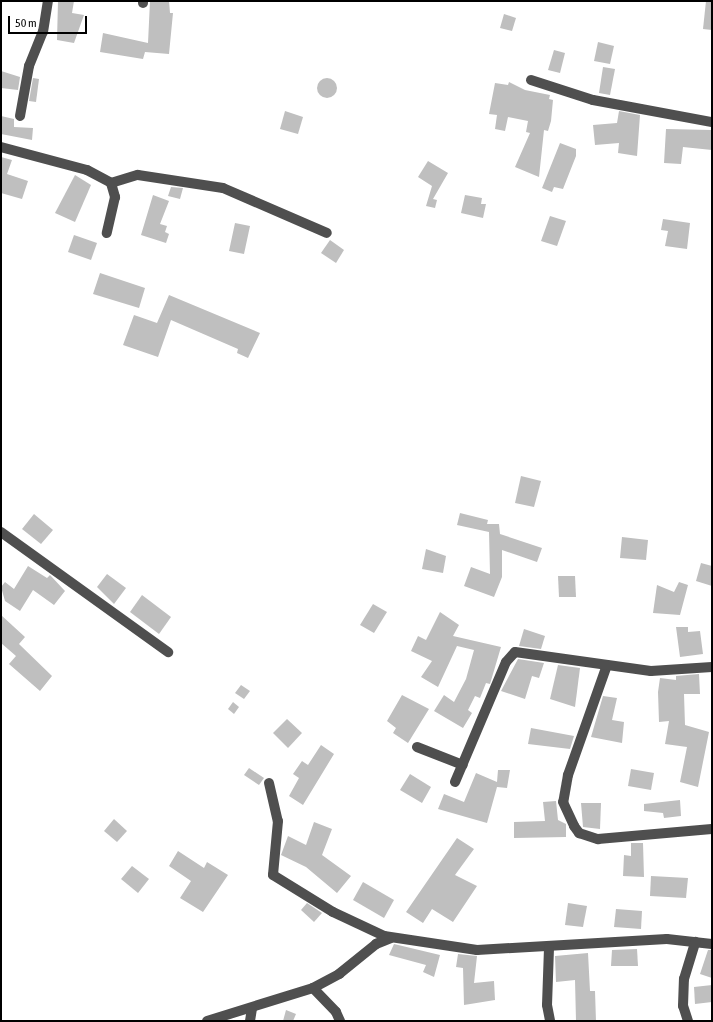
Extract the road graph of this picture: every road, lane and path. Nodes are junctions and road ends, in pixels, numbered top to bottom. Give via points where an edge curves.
1 (48, 1) edge
2 (531, 80) dead end
3 (20, 116) dead end
4 (712, 122) edge
5 (1, 147) edge
6 (111, 183) junction
7 (107, 233) dead end
8 (327, 233) dead end
9 (1, 532) edge
10 (168, 652) dead end
11 (607, 665) junction
12 (712, 667) edge
13 (417, 747) dead end
14 (463, 765) junction
15 (455, 782) dead end
16 (269, 783) dead end
17 (712, 829) edge
18 (392, 938) junction
19 (696, 942) junction
20 (712, 944) edge
21 (549, 948) junction
22 (313, 988) junction
23 (252, 1009) junction
24 (207, 1021) edge
25 (250, 1021) edge
26 (340, 1021) edge
27 (550, 1021) edge
28 (688, 1021) edge

1 - 3 street via 43,32 29,66
2 - 4 street via 593,100
5 - 6 street via 87,170
6 - 7 street via 115,197
6 - 8 street via 138,175 223,188
9 - 10 street
11 - 12 street via 651,671
11 - 14 street via 515,652 506,662
11 - 17 street via 567,782 563,802 574,826 579,833 598,839
13 - 14 street
14 - 15 street
16 - 18 street via 278,821 273,875 333,912
18 - 21 street via 477,950
18 - 22 street via 376,944 339,974
19 - 20 street
19 - 21 street via 667,939
19 - 28 street via 684,978 683,1006
21 - 27 street via 547,1005
22 - 23 street
22 - 26 street via 336,1012
23 - 24 street
23 - 25 street

